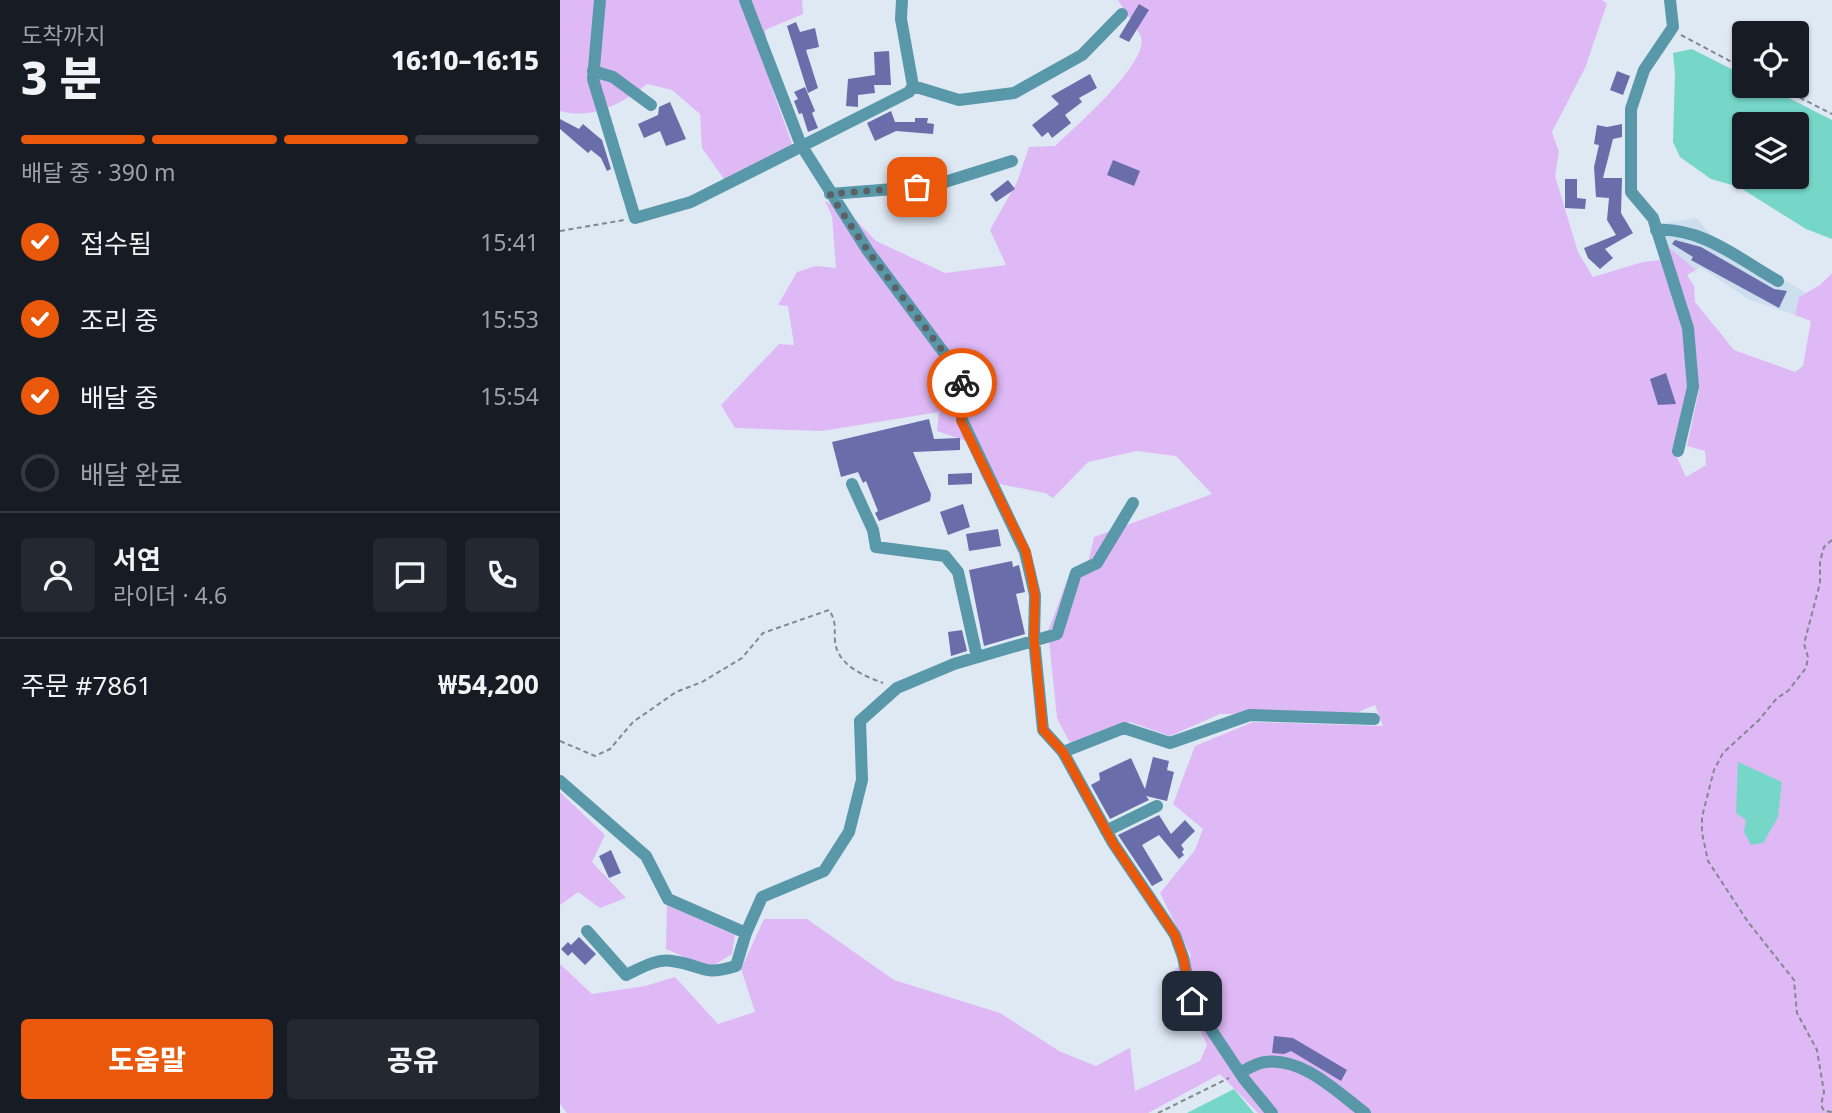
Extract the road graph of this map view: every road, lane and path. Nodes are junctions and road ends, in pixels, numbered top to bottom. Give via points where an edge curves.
1 (600, 0) edge
2 (745, 0) edge
3 (902, 0) edge
4 (1670, 0) edge
5 (1122, 14) dead end
6 (1673, 27) junction
7 (1732, 62) edge
8 (593, 71) junction
9 (913, 86) junction
10 (1801, 98) edge
11 (651, 105) dead end
12 (1832, 114) edge
13 (802, 145) junction
14 (1012, 161) dead end
15 (830, 194) junction
16 (635, 218) junction
17 (1656, 230) junction
18 (560, 231) edge
19 (1778, 281) dead end
20 (1678, 451) dead end
21 (852, 484) dead end
22 (1133, 503) dead end
23 (1832, 540) edge
24 (1034, 639) junction
25 (977, 657) junction
26 (897, 688) junction
27 (1374, 719) dead end
28 (560, 741) edge
29 (1063, 752) junction
30 (560, 781) edge
31 (1157, 806) dead end
32 (1106, 831) junction
33 (587, 931) dead end
34 (746, 933) junction
35 (1240, 1073) junction
36 (1832, 1112) edge
37 (1157, 1113) edge
38 (1272, 1113) edge
39 (1366, 1113) edge

1 - 8 street
2 - 13 street
3 - 9 street
4 - 6 street
5 - 9 street via 1082,55 1014,93 959,100
6 - 7 path
6 - 17 street via 1644,70 1630,109 1630,192 1653,218
8 - 11 street via 613,77
8 - 16 street
9 - 13 street
10 - 12 path
13 - 15 street
13 - 16 street via 691,202
14 - 15 street via 932,186
15 - 24 street via 962,377 961,421 1026,552 1035,595
16 - 18 path
17 - 19 street via 1697,234
17 - 20 street via 1688,328 1693,387
21 - 25 street via 876,547 945,556 958,572
22 - 24 street via 1097,563 1076,573 1057,634
23 - 36 path via 1824,547 1821,561 1804,645 1805,668 1788,691 1723,754 1714,770 1702,833 1708,861 1794,980 1797,1013 1817,1050 1824,1092 1821,1105
24 - 25 street
24 - 29 street via 1043,730
25 - 26 street
26 - 28 path via 862,676 840,657 835,644 836,620 829,610 763,633 742,658 676,692 633,722 610,749 595,757
26 - 34 street via 860,721 863,780 849,832 824,871 762,897
27 - 29 street via 1250,715 1170,743 1124,728
29 - 32 street
30 - 34 street via 646,856 668,899
31 - 32 street
32 - 35 street via 1175,935 1192,1001
33 - 34 street via 626,975 670,960 713,973 736,966
35 - 37 path
35 - 38 street
35 - 39 street via 1262,1062 1282,1062 1309,1071

